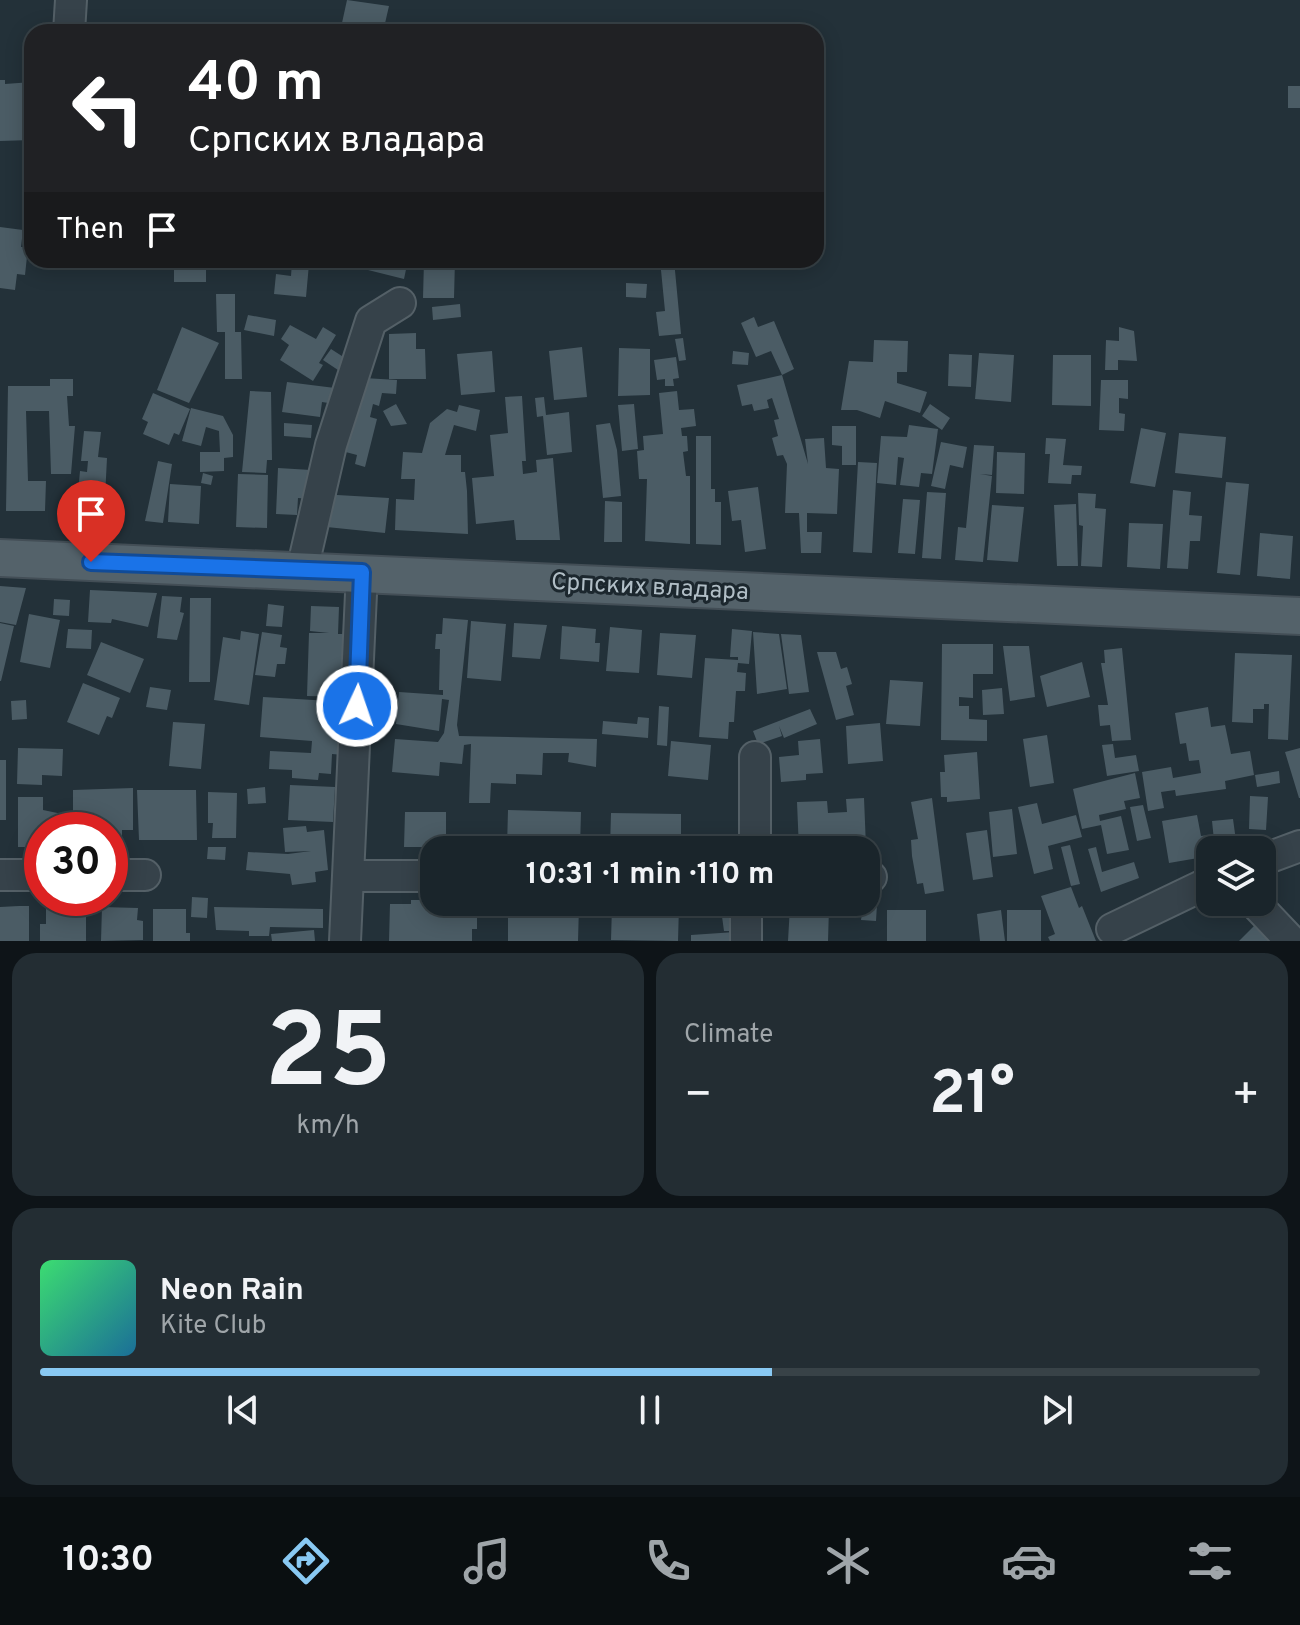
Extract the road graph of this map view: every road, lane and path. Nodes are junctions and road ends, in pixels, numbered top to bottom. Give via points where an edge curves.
1 (71, 0) edge
2 (70, 24) edge
3 (400, 303) dead end
4 (0, 558) edge
5 (302, 570) junction
6 (362, 572) junction
7 (1300, 616) edge
8 (755, 757) dead end
9 (755, 836) edge
10 (1300, 846) edge
11 (1276, 855) edge
12 (0, 875) edge
13 (24, 875) edge
14 (128, 875) edge
15 (145, 875) dead end
16 (349, 876) junction
17 (420, 876) edge
18 (1196, 889) edge
19 (746, 916) edge
20 (1267, 916) edge
21 (1112, 929) dead end
22 (345, 941) edge
23 (746, 941) edge
24 (1291, 941) edge

1 - 2 street
3 - 5 street via 371,321 331,445
4 - 5 main road, Српских владара
5 - 6 main road, Српских владара
6 - 7 main road, Српских владара
6 - 16 street
8 - 9 street
10 - 11 street
12 - 13 street
14 - 15 street
16 - 17 street
16 - 22 street
18 - 21 street
19 - 23 street
20 - 24 street

